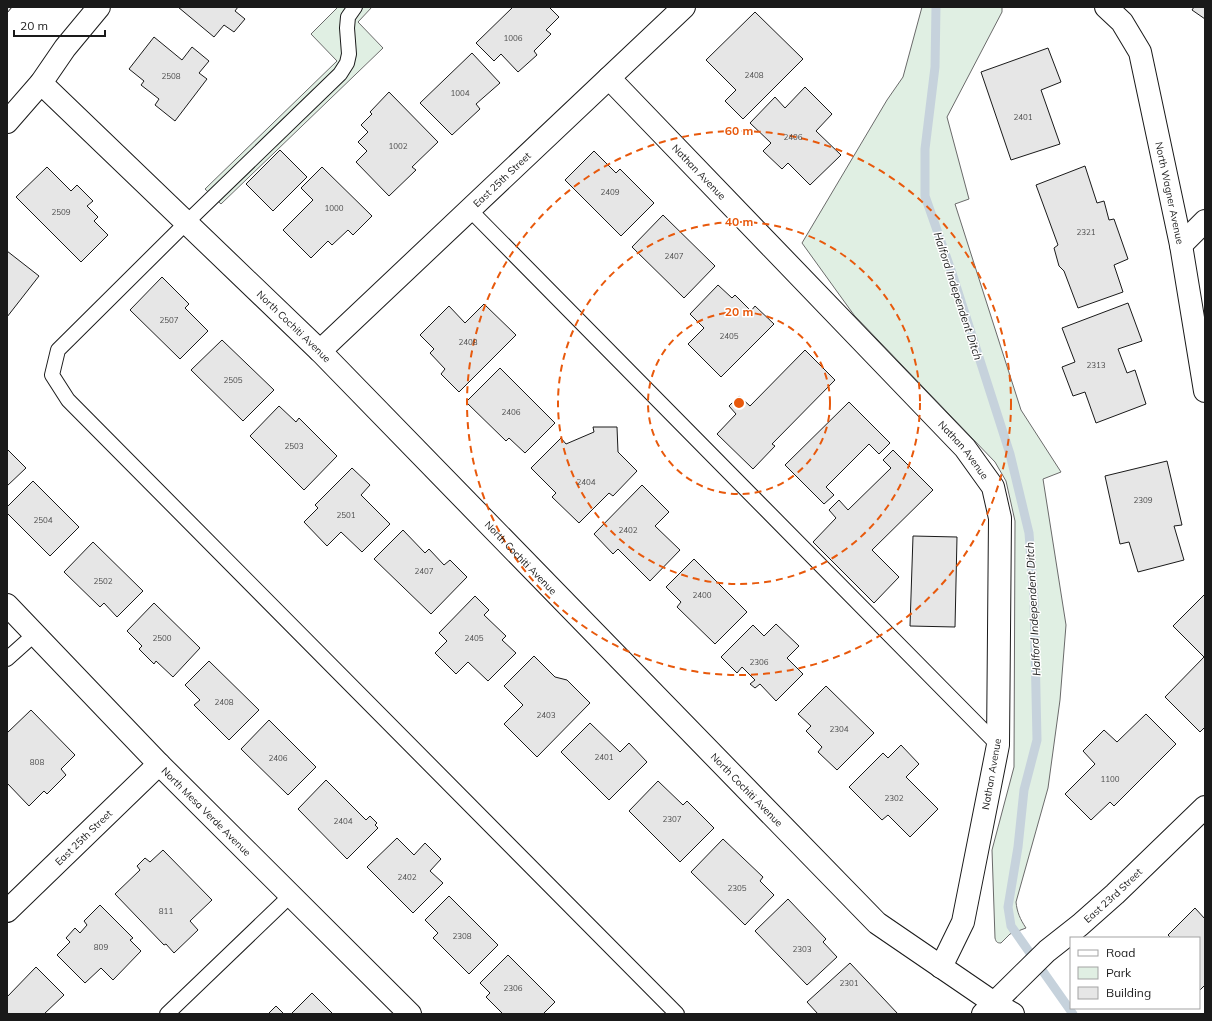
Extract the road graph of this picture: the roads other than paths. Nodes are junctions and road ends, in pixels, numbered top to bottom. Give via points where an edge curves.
1 (99, 7) edge
2 (355, 7) edge
3 (684, 7) edge
4 (1106, 7) edge
5 (609, 78) junction
6 (41, 83) junction
7 (7, 122) edge
8 (470, 210) junction
9 (1205, 221) edge
10 (186, 223) junction
11 (1180, 245) junction
12 (320, 351) junction
13 (1205, 391) edge
14 (7, 605) edge
15 (35, 634) junction
16 (7, 659) edge
17 (998, 744) junction
18 (159, 764) junction
19 (1205, 806) edge
20 (291, 895) junction
21 (7, 911) edge
22 (942, 968) junction
23 (988, 1008) edge
24 (168, 1014) edge
25 (410, 1014) edge
26 (677, 1014) edge
27 (1013, 1014) edge

1 - 6 street via 65,48
2 - 10 lane via 348,17 349,54 340,74
3 - 5 street, East 25th Street
4 - 11 street, North Wagner Avenue via 1122,22 1140,52
5 - 8 street, East 25th Street
5 - 17 street, Nathan Avenue via 965,448 993,487 1000,518
6 - 7 street
6 - 10 street, North Cochiti Avenue
8 - 12 street, East 25th Street
8 - 17 lane
9 - 11 street
10 - 12 street, North Cochiti Avenue
10 - 26 lane via 58,350 52,375 68,400
11 - 13 street, North Wagner Avenue
12 - 22 street, North Cochiti Avenue via 877,923
14 - 15 street, North Mesa Verde Avenue
15 - 16 lane
15 - 18 street, North Mesa Verde Avenue
17 - 22 street, Nathan Avenue via 963,922
18 - 20 street, North Mesa Verde Avenue
18 - 21 street, East 25th Street
19 - 23 street, East 23rd Street via 1115,894 1048,951
20 - 24 lane
20 - 25 street, North Mesa Verde Avenue
22 - 23 street, North Cochiti Avenue
23 - 27 street, North Cochiti Avenue

